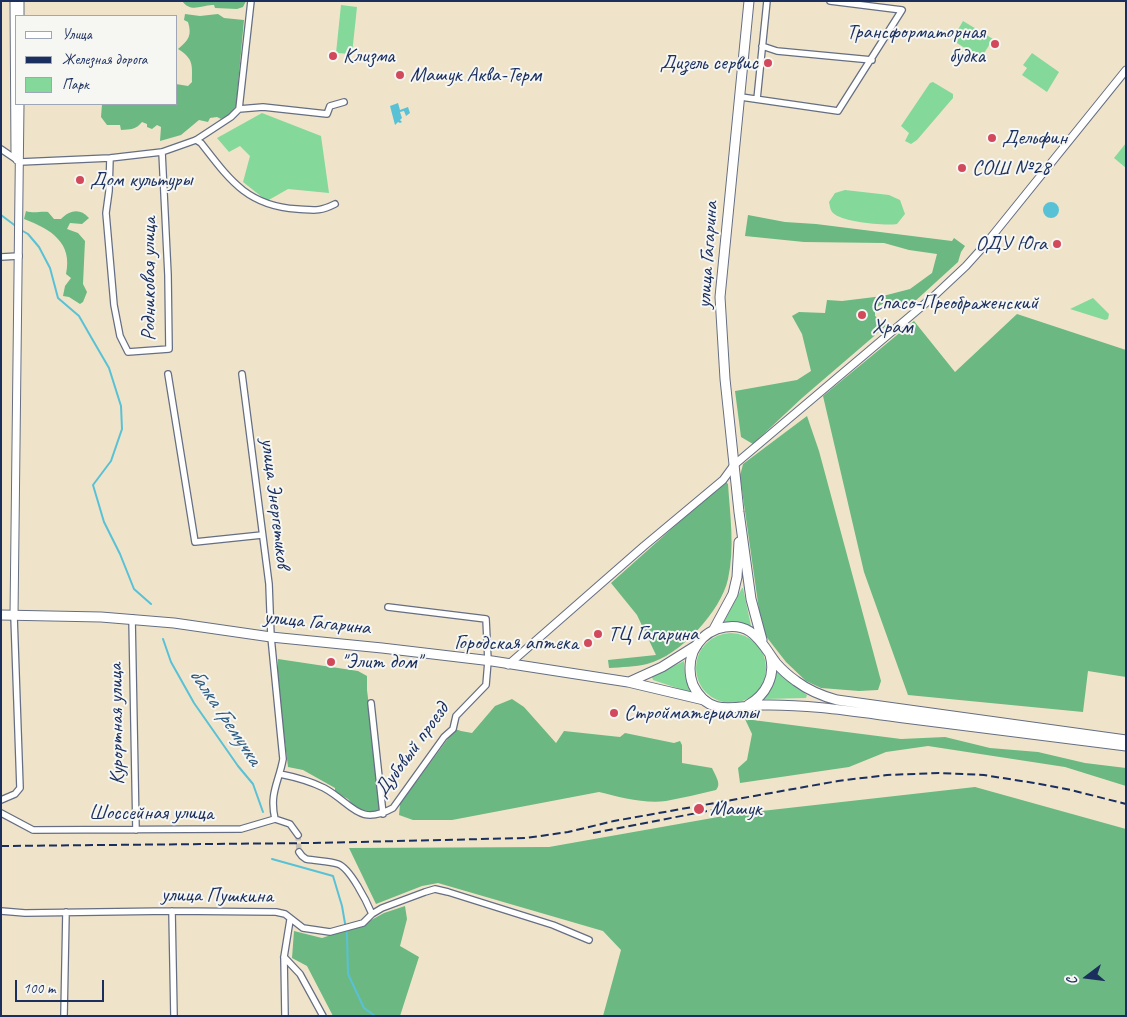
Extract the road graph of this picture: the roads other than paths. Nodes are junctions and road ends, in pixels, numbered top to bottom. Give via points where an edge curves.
1 (14, 1) edge
2 (20, 1) edge
3 (251, 1) edge
4 (749, 1) edge
5 (767, 1) edge
6 (830, 1) edge
7 (20, 15) edge
8 (762, 46) junction
9 (872, 60) junction
10 (1126, 70) edge
11 (741, 97) junction
12 (757, 99) junction
13 (344, 102) dead end
14 (20, 105) edge
15 (239, 109) junction
16 (196, 140) junction
17 (1, 149) edge
18 (162, 152) junction
19 (110, 158) junction
20 (19, 161) junction
21 (334, 204) dead end
22 (19, 256) junction
23 (1, 257) edge
24 (168, 374) dead end
25 (242, 374) dead end
26 (734, 465) junction
27 (739, 512) junction
28 (262, 535) junction
29 (388, 607) dead end
30 (1, 615) edge
31 (14, 616) junction
32 (132, 618) junction
33 (713, 631) junction
34 (271, 637) junction
35 (697, 645) junction
36 (765, 646) junction
37 (488, 661) junction
38 (508, 665) junction
39 (628, 682) junction
40 (704, 700) junction
41 (371, 703) dead end
42 (746, 706) junction
43 (1126, 740) edge
44 (1126, 746) edge
45 (280, 774) junction
46 (1, 800) edge
47 (1, 812) edge
48 (383, 814) junction
49 (274, 818) junction
50 (136, 830) junction
51 (298, 835) dead end
52 (299, 852) dead end
53 (1, 911) edge
54 (172, 911) junction
55 (66, 912) junction
56 (372, 914) junction
57 (290, 920) junction
58 (589, 940) dead end
59 (284, 957) junction
60 (64, 1016) edge
61 (174, 1016) edge
62 (285, 1016) edge
63 (323, 1016) edge

1 - 20 street via 15,153
2 - 7 street
3 - 15 street
4 - 11 main road, улица Гагарина
5 - 8 street
6 - 9 street via 902,10
8 - 9 street via 777,51
8 - 12 street
9 - 12 street via 838,112
10 - 26 street via 966,266
11 - 12 street
11 - 26 main road, улица Гагарина via 720,297
13 - 15 street via 330,106 327,114 263,107
14 - 20 street
15 - 16 street
16 - 18 street
16 - 21 street via 231,181 262,203 321,211
17 - 20 street
18 - 19 street
18 - 19 street, Родниковая улица via 169,349 128,352 120,336 106,213
19 - 20 street
20 - 22 street
22 - 23 street
22 - 31 street
24 - 28 street via 195,542
25 - 28 street, улица Энергетиков
26 - 27 main road, улица Гагарина
26 - 38 street via 723,480
27 - 33 main road via 737,577 733,594
27 - 36 main road via 751,599
28 - 34 street, улица Энергетиков via 269,584
29 - 37 street, Дубовый проезд via 486,619
30 - 31 main road, улица Гагарина
31 - 32 main road, улица Гагарина
31 - 46 street via 20,788
32 - 34 main road, улица Гагарина
32 - 50 street, Курортная улица
33 - 35 main road
33 - 36 main road via 724,627 745,629
34 - 37 main road, улица Гагарина
34 - 45 street, улица Энергетиков via 283,759
35 - 39 main road via 662,667
35 - 40 main road via 692,654 690,674
36 - 42 main road via 772,668 767,687
36 - 43 main road via 777,664 796,681 815,693 836,700
37 - 38 main road, улица Гагарина
37 - 48 street, Дубовый проезд via 486,685 456,716 453,729 393,808
38 - 39 main road, улица Гагарина
39 - 40 main road, улица Гагарина
40 - 42 main road via 727,709
41 - 48 street, Дубовый проезд
42 - 44 main road via 832,708
45 - 48 street via 310,781 362,815
45 - 49 street, улица Энергетиков via 273,792
47 - 50 street, Шоссейная улица via 33,830
49 - 50 street, Шоссейная улица via 241,829
49 - 51 street via 290,824
52 - 56 street via 306,859 340,864
53 - 55 street, улица Пушкина
54 - 55 street, улица Пушкина
54 - 57 street, улица Пушкина via 276,912 285,914
54 - 61 street
55 - 60 street
56 - 57 street, улица Пушкина via 362,923 330,932 303,928
56 - 58 street, улица Пушкина via 435,889 553,925
57 - 59 street
59 - 62 street
59 - 63 street via 300,974

